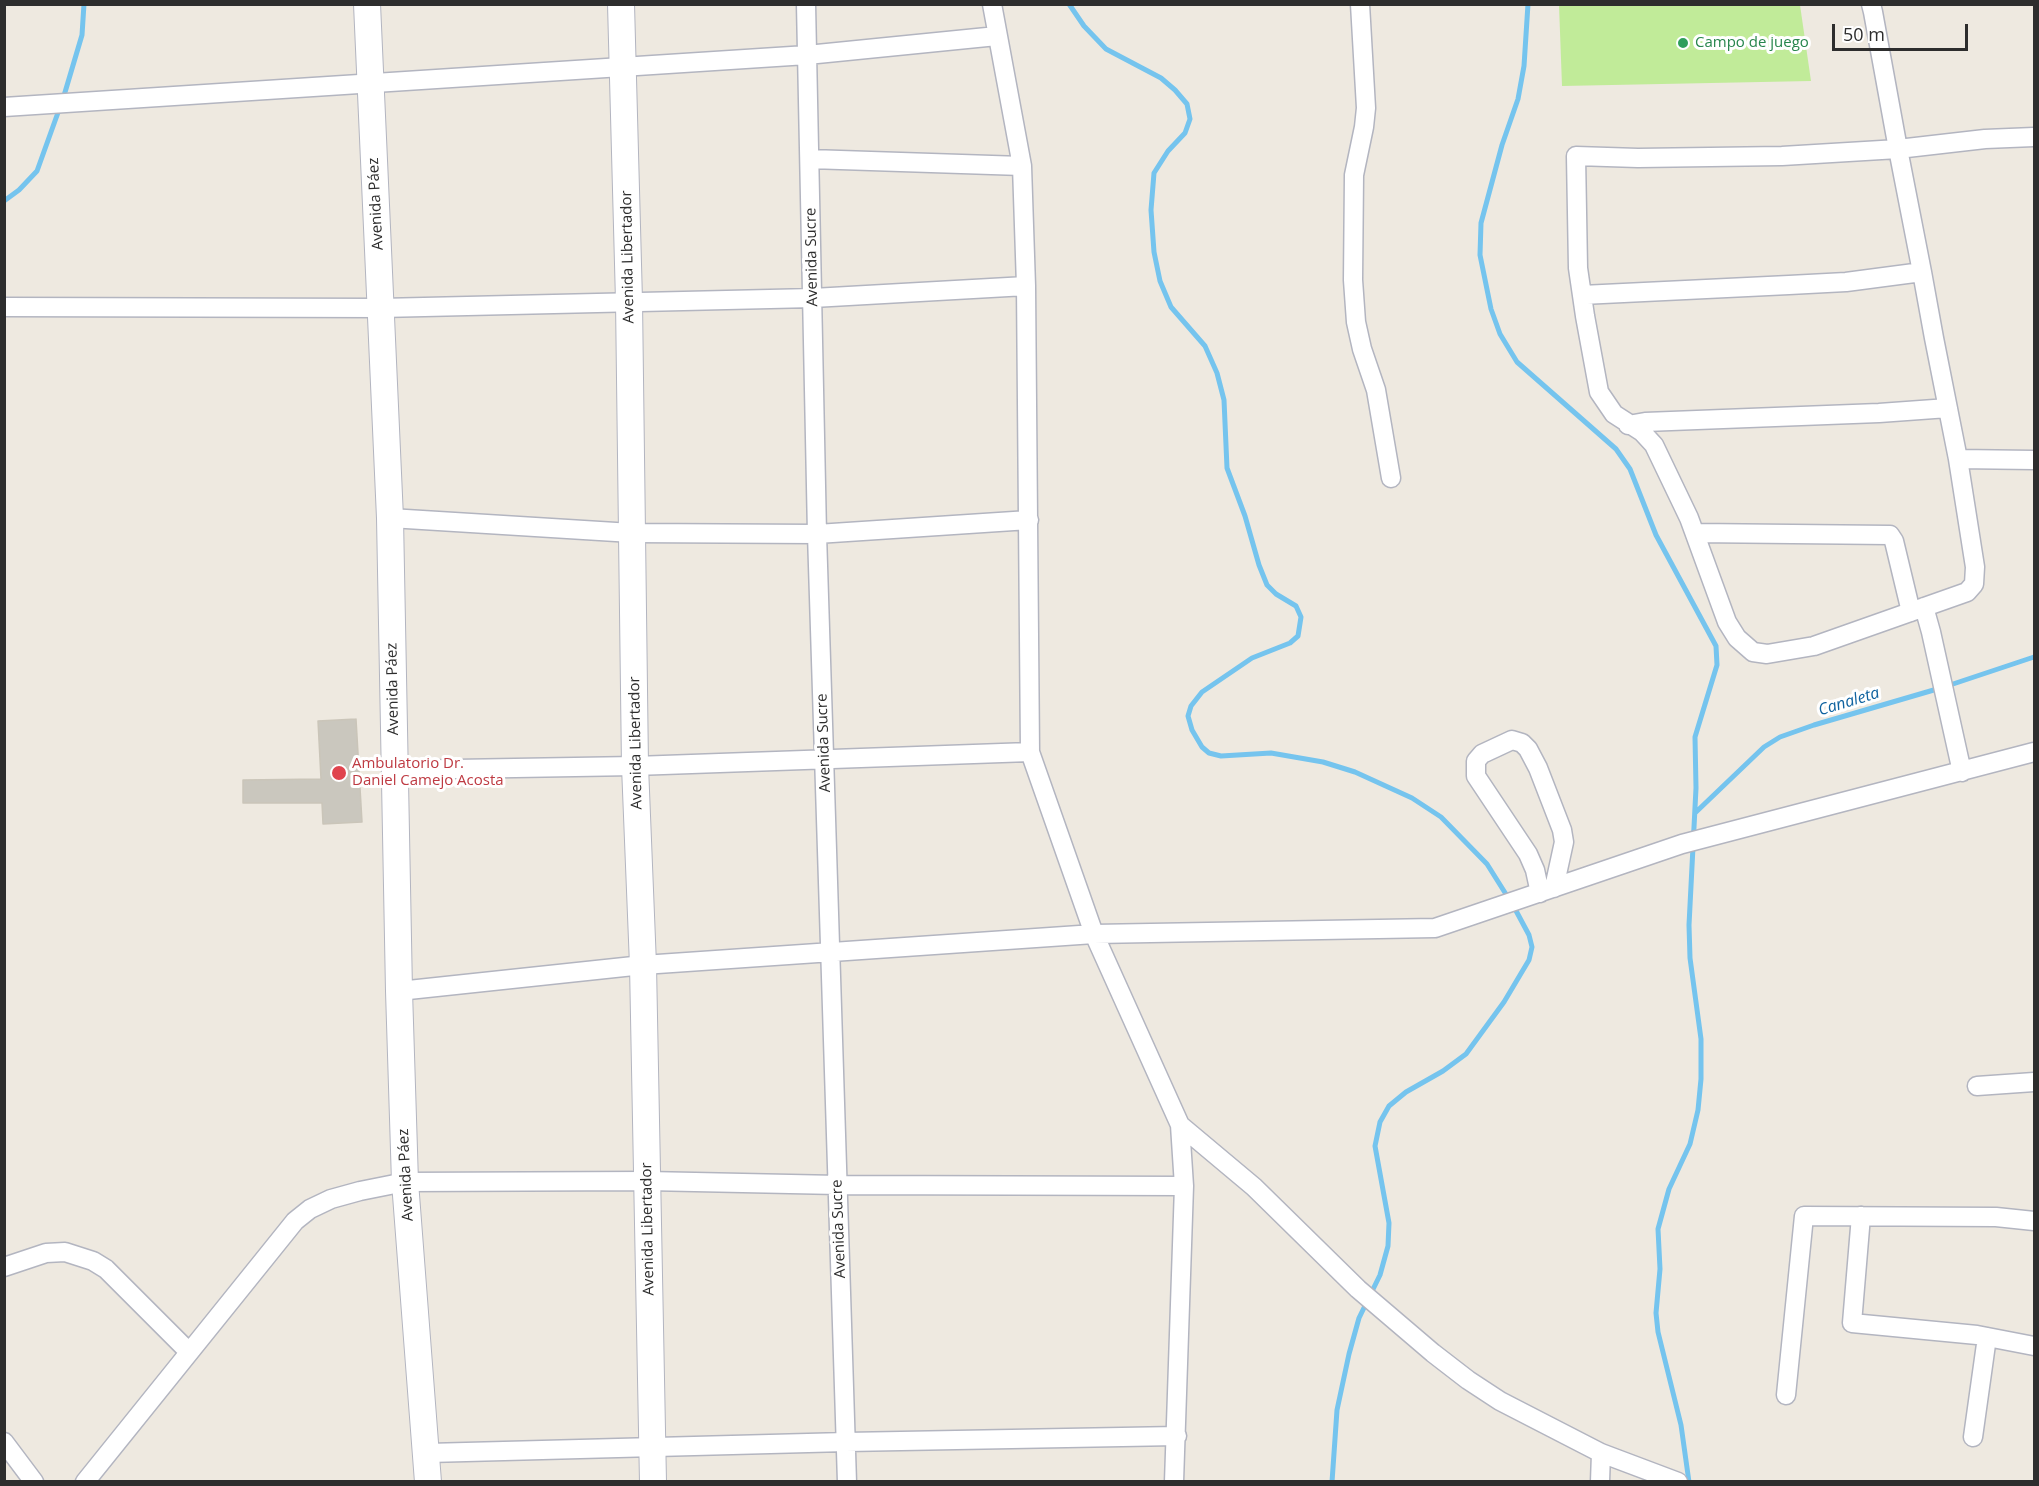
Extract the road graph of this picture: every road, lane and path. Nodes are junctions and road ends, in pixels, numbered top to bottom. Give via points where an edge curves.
1 (366, 4) edge
2 (621, 4) edge
3 (806, 4) edge
4 (992, 4) edge
5 (1360, 4) edge
6 (1871, 4) edge
7 (997, 36) junction
8 (807, 55) junction
9 (623, 67) junction
10 (370, 85) junction
11 (4, 107) edge
12 (2034, 137) edge
13 (1899, 148) junction
14 (810, 159) junction
15 (1022, 166) junction
16 (1922, 272) junction
17 (1026, 286) junction
18 (1582, 295) junction
19 (813, 298) junction
20 (629, 301) junction
21 (4, 307) edge
22 (381, 308) junction
23 (1948, 408) junction
24 (1628, 425) junction
25 (1958, 459) junction
26 (2034, 460) edge
27 (1391, 478) dead end
28 (390, 518) junction
29 (1029, 520) junction
30 (1695, 532) junction
31 (632, 533) junction
32 (817, 534) junction
33 (1918, 610) junction
34 (1030, 752) junction
35 (2034, 752) edge
36 (824, 758) junction
37 (635, 766) junction
38 (395, 770) junction
39 (1962, 772) junction
40 (1547, 891) junction
41 (1094, 934) junction
42 (831, 951) junction
43 (643, 965) junction
44 (399, 991) junction
45 (2034, 1082) edge
46 (1977, 1086) dead end
47 (1180, 1125) junction
48 (647, 1180) junction
49 (405, 1182) junction
50 (838, 1185) junction
51 (1184, 1186) junction
52 (1862, 1216) junction
53 (2034, 1221) edge
54 (4, 1267) edge
55 (1987, 1336) junction
56 (2034, 1346) edge
57 (189, 1352) junction
58 (1786, 1395) dead end
59 (1177, 1436) junction
60 (1973, 1437) dead end
61 (4, 1442) edge
62 (846, 1442) junction
63 (653, 1447) junction
64 (428, 1453) junction
65 (1601, 1453) junction
66 (1672, 1479) edge
67 (34, 1482) edge
68 (85, 1482) edge
69 (428, 1482) edge
70 (653, 1482) edge
71 (847, 1482) edge
72 (1174, 1482) edge
73 (1600, 1482) edge

1 - 10 main road, Avenida Páez
2 - 9 main road, Avenida Libertador
3 - 8 street, Avenida Sucre
4 - 7 street
5 - 27 street via 1366,108 1354,175 1353,280 1356,322 1376,390
6 - 13 street
7 - 8 street
7 - 15 street
8 - 9 street
8 - 14 street, Avenida Sucre
9 - 10 street
9 - 20 main road, Avenida Libertador
10 - 11 street
10 - 22 main road, Avenida Páez
12 - 13 street
13 - 16 street
13 - 18 street via 1782,156 1576,156
14 - 15 street
14 - 19 street, Avenida Sucre
15 - 17 street
16 - 18 street via 1846,282
16 - 23 street
17 - 19 street
17 - 29 street
18 - 24 street via 1599,392 1614,414
19 - 20 street
19 - 32 street, Avenida Sucre
20 - 22 street
20 - 31 main road, Avenida Libertador
21 - 22 street
22 - 28 main road, Avenida Páez
23 - 24 street
23 - 25 street
24 - 30 street via 1654,445
25 - 26 street
25 - 33 street via 1975,567 1974,584 1967,592
28 - 31 street
28 - 38 main road, Avenida Páez
29 - 32 street
29 - 34 street
30 - 33 street via 1890,535
30 - 33 street via 1727,622 1753,652 1767,654 1814,646
31 - 32 street
31 - 37 main road, Avenida Libertador
32 - 36 street, Avenida Sucre
33 - 39 street
34 - 36 street
34 - 41 street
35 - 39 street
36 - 37 street
36 - 42 street, Avenida Sucre
37 - 38 street
37 - 43 main road, Avenida Libertador
38 - 44 main road, Avenida Páez
39 - 40 street via 1682,844
40 - 40 street via 1528,854 1476,776 1476,761 1482,754 1512,740 1528,749 1562,830 1564,842
40 - 41 street via 1425,929
41 - 42 street
41 - 47 street
42 - 43 street
42 - 50 street, Avenida Sucre
43 - 44 street
43 - 48 main road, Avenida Libertador
44 - 49 main road, Avenida Páez
45 - 46 street
47 - 51 street
47 - 65 street via 1254,1187 1358,1289 1433,1353 1500,1401
48 - 49 street
48 - 50 street
48 - 63 main road, Avenida Libertador
49 - 57 street via 360,1191 310,1209 295,1221
49 - 64 main road, Avenida Páez
50 - 51 street
50 - 62 street, Avenida Sucre
51 - 59 street
52 - 53 street
52 - 55 street via 1852,1323
52 - 58 street via 1804,1216
54 - 57 street via 46,1253 65,1252 93,1261 106,1269
55 - 56 street
55 - 60 street
57 - 68 street
59 - 62 street
59 - 72 street
61 - 67 street
62 - 63 street
62 - 71 street, Avenida Sucre
63 - 64 street
63 - 70 main road, Avenida Libertador
64 - 69 main road, Avenida Páez
65 - 66 street
65 - 73 street

